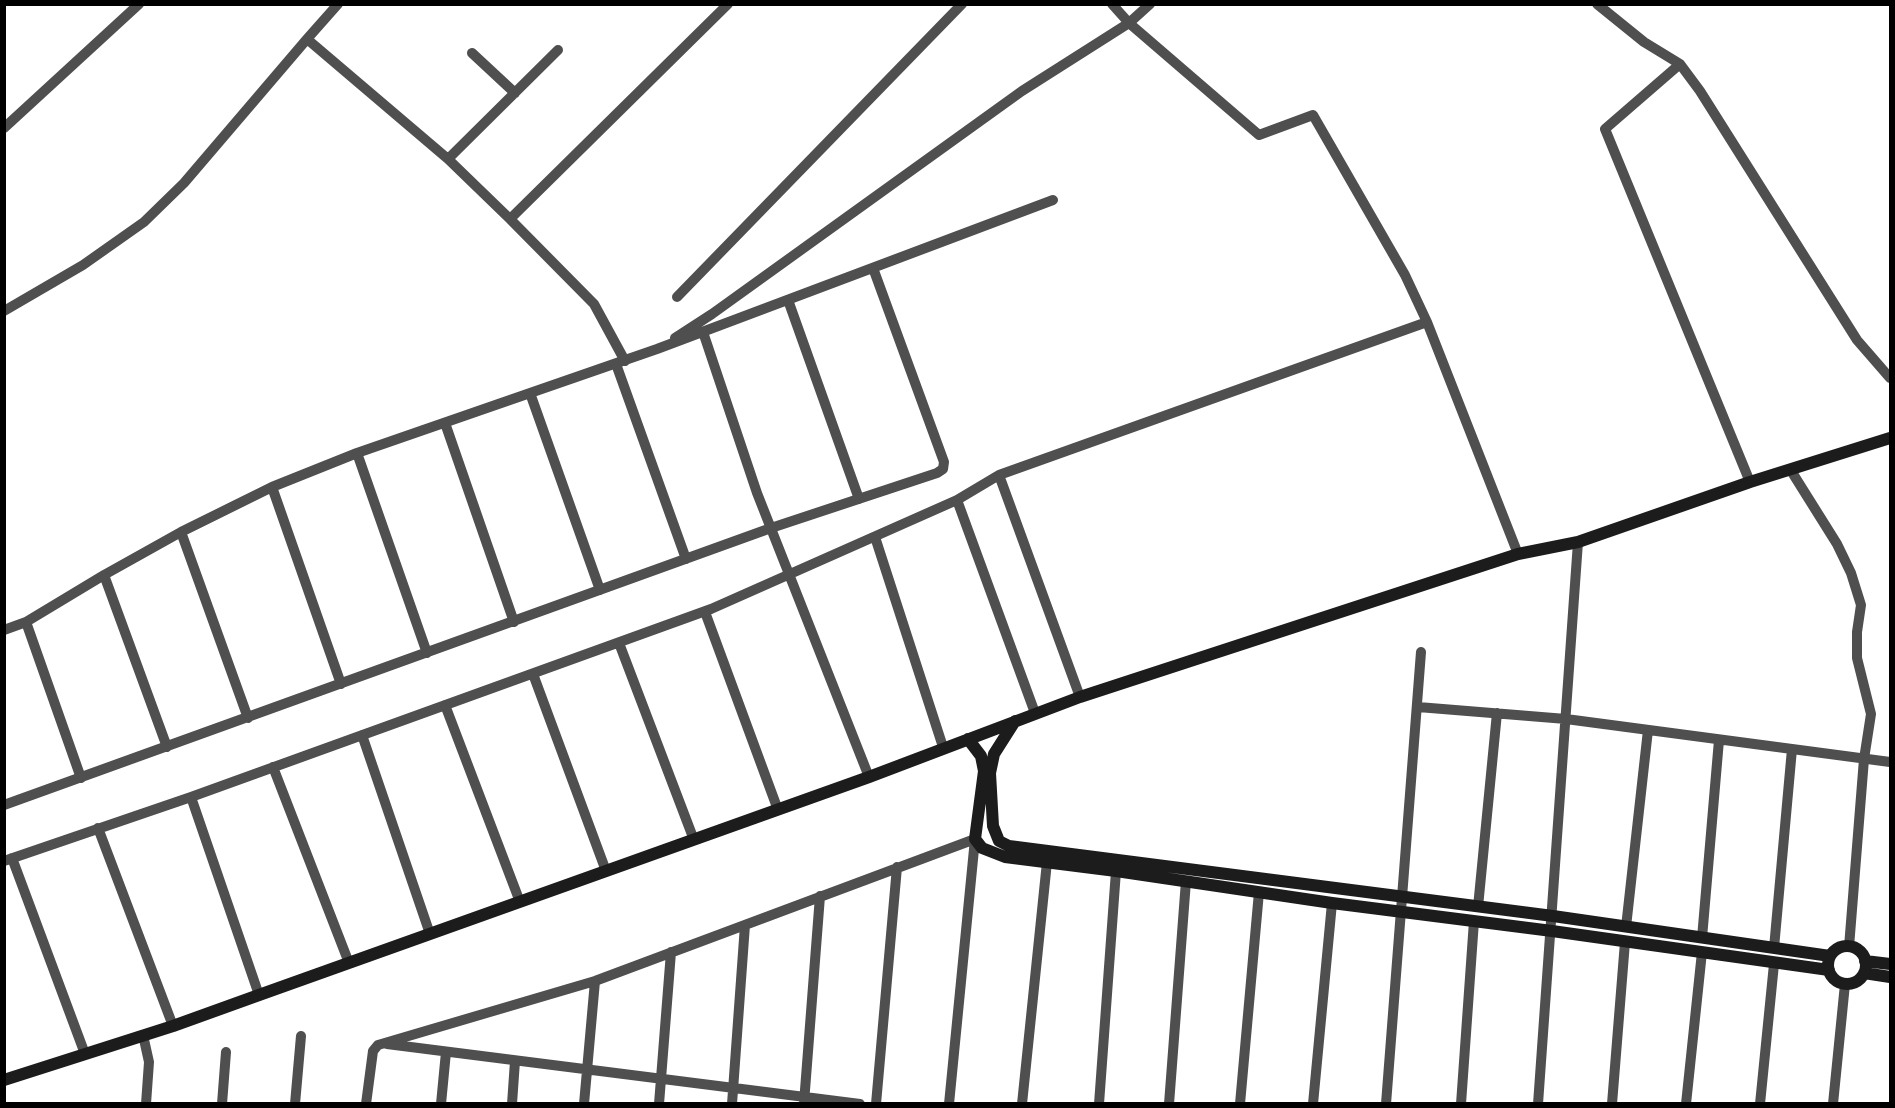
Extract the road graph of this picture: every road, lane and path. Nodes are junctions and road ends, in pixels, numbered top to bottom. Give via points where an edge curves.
1 (139, 4) edge
2 (338, 4) edge
3 (728, 4) edge
4 (962, 4) edge
5 (1112, 4) edge
6 (1150, 4) edge
7 (1597, 4) edge
8 (1129, 23) junction
9 (307, 39) junction
10 (558, 50) dead end
11 (472, 53) dead end
12 (1680, 64) junction
13 (515, 93) junction
14 (4, 128) edge
15 (448, 159) junction
16 (1053, 200) dead end
17 (510, 219) junction
18 (873, 268) junction
19 (677, 297) dead end
20 (788, 300) junction
21 (4, 311) edge
22 (1427, 322) junction
23 (703, 332) junction
24 (657, 349) junction
25 (621, 362) junction
26 (1890, 378) edge
27 (530, 393) junction
28 (445, 423) junction
29 (1890, 438) edge
30 (357, 453) junction
31 (1790, 469) junction
32 (999, 475) junction
33 (1750, 482) junction
34 (272, 487) junction
35 (859, 499) junction
36 (957, 500) junction
37 (771, 528) junction
38 (182, 532) junction
39 (874, 537) junction
40 (1578, 542) junction
41 (1518, 554) junction
42 (686, 559) junction
43 (104, 575) junction
44 (788, 575) junction
45 (600, 590) junction
46 (705, 612) junction
47 (26, 622) junction
48 (514, 622) junction
49 (4, 630) edge
50 (619, 643) junction
51 (1421, 652) dead end
52 (427, 653) junction
53 (533, 674) junction
54 (341, 684) junction
55 (1080, 697) junction
56 (445, 705) junction
57 (1418, 707) junction
58 (1035, 713) junction
59 (1497, 714) junction
60 (248, 718) junction
61 (1566, 719) junction
62 (1015, 721) junction
63 (1648, 730) junction
64 (362, 735) junction
65 (968, 739) junction
66 (1719, 740) junction
67 (166, 747) junction
68 (943, 747) junction
69 (1792, 749) junction
70 (1864, 759) junction
71 (1890, 762) edge
72 (273, 767) junction
73 (81, 777) junction
74 (869, 777) junction
75 (191, 797) junction
76 (4, 806) edge
77 (778, 810) junction
78 (98, 828) junction
79 (975, 839) junction
80 (694, 840) junction
81 (8, 859) edge
82 (1047, 862) junction
83 (897, 867) junction
84 (606, 871) junction
85 (1116, 871) junction
86 (1186, 881) junction
87 (1259, 892) junction
88 (820, 896) junction
89 (1403, 898) junction
90 (520, 902) junction
91 (1332, 903) junction
92 (1478, 907) junction
93 (1401, 912) junction
94 (1553, 916) junction
95 (1474, 921) junction
96 (744, 925) junction
97 (1626, 927) junction
98 (1552, 931) junction
99 (430, 934) junction
100 (1702, 938) junction
101 (1625, 942) junction
102 (1849, 946) junction
103 (1774, 948) junction
104 (670, 952) junction
105 (1702, 952) junction
106 (1830, 956) junction
107 (349, 963) junction
108 (1774, 964) junction
109 (1890, 964) edge
110 (1864, 967) junction
111 (1829, 970) junction
112 (1890, 977) edge
113 (595, 981) junction
114 (1845, 984) junction
115 (259, 995) junction
116 (173, 1026) junction
117 (143, 1035) junction
118 (301, 1036) dead end
119 (384, 1043) junction
120 (226, 1052) dead end
121 (446, 1052) junction
122 (84, 1054) junction
123 (515, 1061) junction
124 (587, 1070) junction
125 (661, 1079) junction
126 (4, 1080) edge
127 (733, 1088) junction
128 (804, 1100) edge
129 (146, 1104) edge
130 (222, 1104) edge
131 (296, 1104) edge
132 (366, 1104) edge
133 (441, 1104) edge
134 (512, 1104) edge
135 (584, 1104) edge
136 (659, 1104) edge
137 (732, 1104) edge
138 (860, 1104) edge
139 (876, 1104) edge
140 (949, 1104) edge
141 (1022, 1104) edge
142 (1099, 1104) edge
143 (1169, 1104) edge
144 (1240, 1104) edge
145 (1313, 1104) edge
146 (1386, 1104) edge
147 (1461, 1104) edge
148 (1538, 1104) edge
149 (1612, 1104) edge
150 (1686, 1104) edge
151 (1760, 1104) edge
152 (1833, 1104) edge

1 - 14 street
2 - 9 street
3 - 17 street
4 - 19 street
5 - 8 street
6 - 8 street
7 - 12 street via 1644,42
8 - 22 street via 1259,135 1313,115 1405,274
8 - 24 street via 1022,91 712,314
9 - 15 street
9 - 21 street via 184,183 144,222 83,265
10 - 13 street
11 - 13 street
12 - 26 street via 1857,340
12 - 33 street via 1605,129
13 - 15 street
15 - 17 street
16 - 18 street
17 - 25 street via 594,304
18 - 20 street
18 - 35 street via 944,462 938,473
20 - 23 street
20 - 35 street
22 - 32 street
22 - 41 street
23 - 24 street
23 - 37 street
24 - 25 street
25 - 27 street
25 - 42 street
27 - 28 street
27 - 45 street
28 - 30 street
28 - 48 street
29 - 31 street
30 - 34 street
30 - 52 street
31 - 33 street
31 - 70 street via 1837,544 1858,591 1861,605 1857,658 1871,714
32 - 36 street
32 - 55 street
33 - 40 street
34 - 38 street
34 - 54 street
35 - 37 street
36 - 39 street
36 - 58 street
37 - 42 street
37 - 44 street
38 - 43 street
38 - 60 street
39 - 44 street
39 - 68 street
40 - 41 street
40 - 61 street
41 - 55 street
42 - 45 street
43 - 47 street
43 - 67 street
44 - 46 street
44 - 74 street
45 - 48 street
46 - 50 street
46 - 77 street
47 - 49 street
47 - 73 street
48 - 52 street
50 - 53 street
50 - 80 street
51 - 57 street
52 - 54 street
53 - 56 street
53 - 84 street
54 - 60 street
55 - 58 street
56 - 64 street
56 - 90 street
57 - 59 street
57 - 89 street
58 - 62 street
59 - 61 street
59 - 92 street
60 - 67 street
61 - 63 street
61 - 94 street
62 - 65 street
62 - 89 street via 994,754 990,772 993,826 1004,844
63 - 66 street
63 - 97 street
64 - 72 street
64 - 99 street
65 - 68 street
65 - 79 street via 981,756 984,771
66 - 69 street
66 - 100 street
67 - 73 street
68 - 74 street
69 - 70 street
69 - 103 street
70 - 71 street
70 - 102 street
72 - 75 street
72 - 107 street
73 - 76 street
74 - 77 street
75 - 78 street
75 - 115 street
77 - 80 street
78 - 81 street
78 - 116 street
79 - 82 street via 982,848 998,855
79 - 83 street
79 - 140 street
80 - 84 street
81 - 122 street
82 - 85 street
82 - 141 street
83 - 88 street
83 - 139 street
84 - 90 street
85 - 86 street
85 - 142 street
86 - 87 street
86 - 143 street
87 - 91 street
87 - 144 street
88 - 96 street
88 - 128 street
89 - 92 street
89 - 93 street
90 - 99 street
91 - 93 street
91 - 145 street
92 - 94 street
93 - 95 street
93 - 146 street
94 - 97 street
94 - 98 street
95 - 98 street
95 - 147 street
96 - 104 street
96 - 127 street
97 - 100 street
98 - 101 street
98 - 148 street
99 - 107 street
100 - 103 street
101 - 105 street
101 - 149 street
102 - 106 street
102 - 110 street via 1860,952
103 - 106 street
104 - 113 street
104 - 125 street
105 - 108 street
105 - 150 street
106 - 111 street
107 - 115 street
108 - 111 street
108 - 151 street
109 - 110 street
110 - 112 street
110 - 114 street via 1857,981
111 - 114 street via 1833,978
113 - 119 street
113 - 124 street
114 - 152 street
115 - 116 street
116 - 117 street
117 - 122 street
117 - 129 street via 149,1062
118 - 131 street
119 - 121 street
119 - 132 street via 372,1051
120 - 130 street
121 - 123 street
121 - 133 street
122 - 126 street
123 - 124 street
123 - 134 street
124 - 125 street
124 - 135 street
125 - 127 street
125 - 136 street
127 - 128 street
127 - 137 street
128 - 138 street

